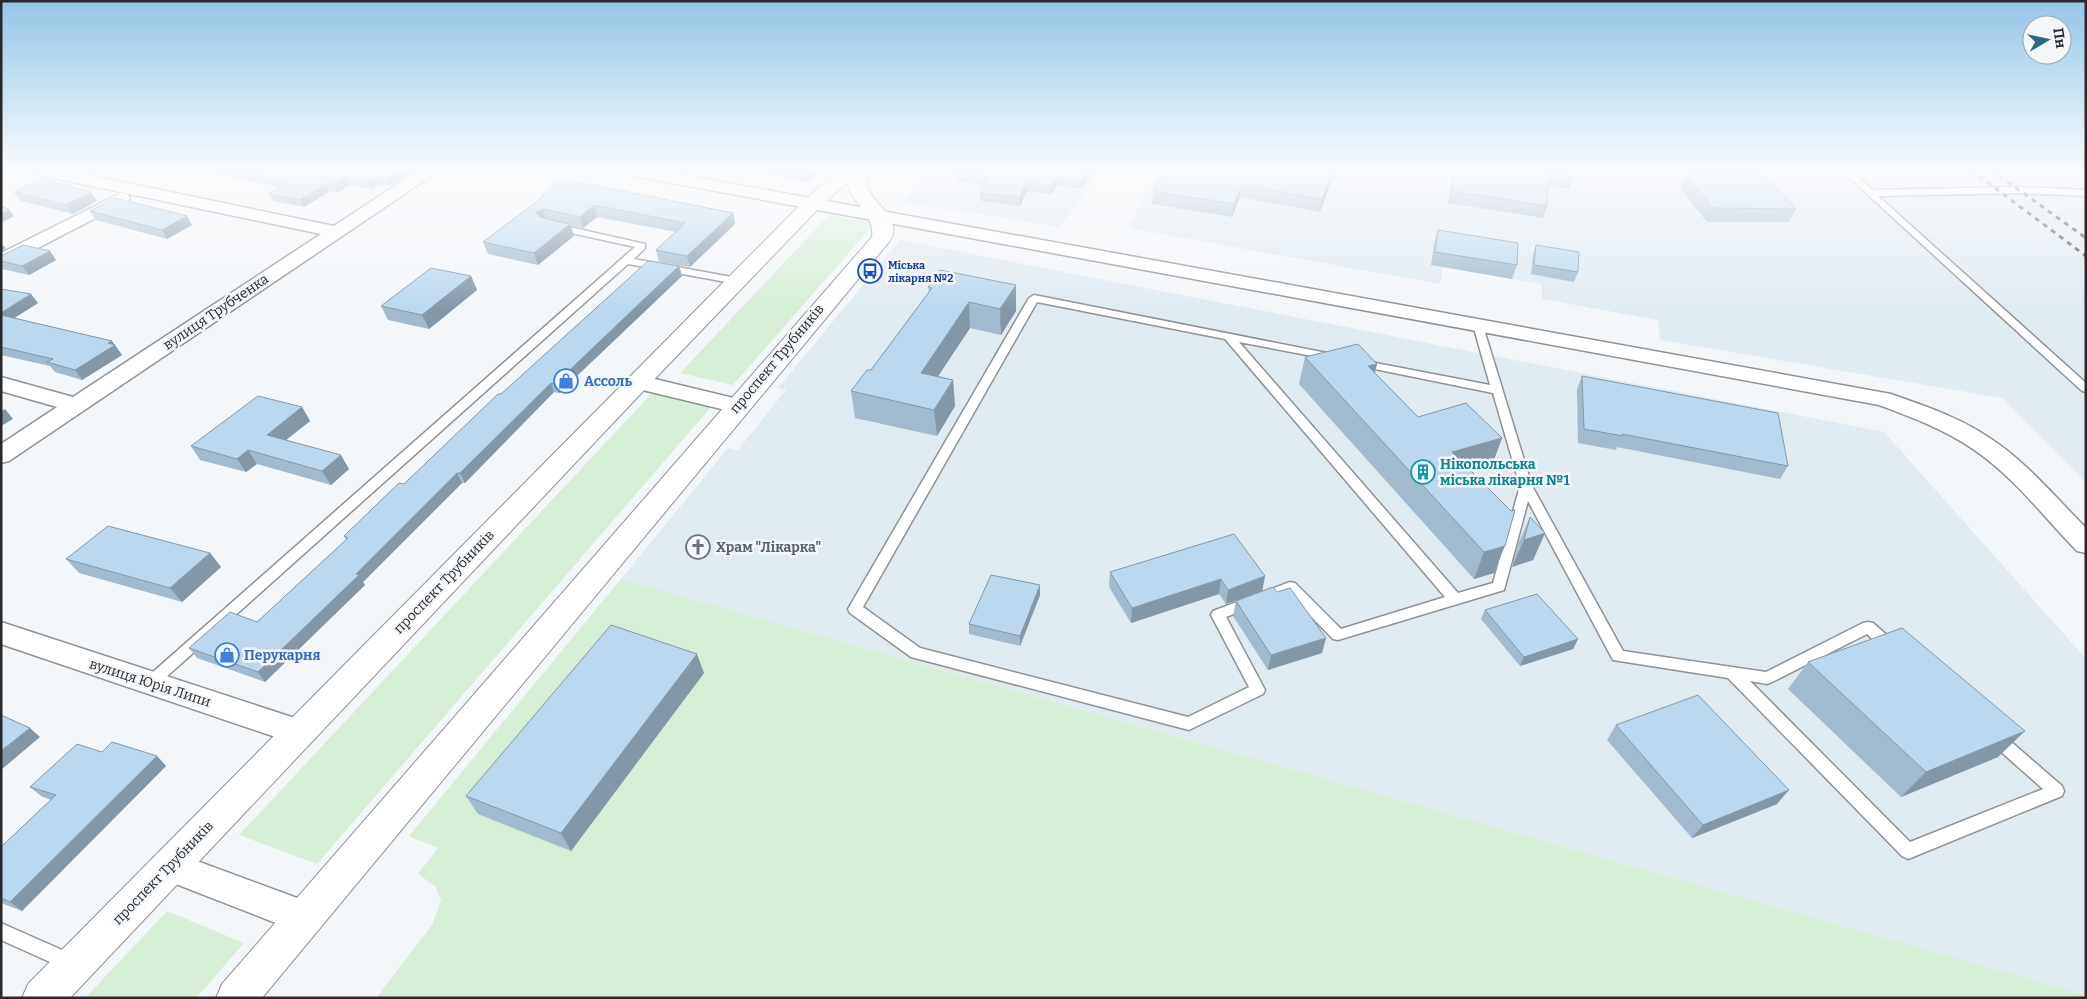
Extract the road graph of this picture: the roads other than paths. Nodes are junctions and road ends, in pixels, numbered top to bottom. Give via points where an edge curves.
1 (84, 217) edge
2 (263, 217) edge
3 (361, 217) edge
4 (800, 217) edge
5 (881, 217) edge
6 (889, 217) edge
7 (1896, 217) edge
8 (546, 225) edge
9 (338, 232) junction
10 (625, 260) junction
11 (1, 261) edge
12 (737, 281) junction
13 (1478, 325) junction
14 (1228, 336) junction
15 (638, 382) junction
16 (1, 384) edge
17 (2086, 388) edge
18 (1497, 390) junction
19 (77, 405) junction
20 (738, 406) junction
21 (1, 455) edge
22 (1526, 486) junction
23 (2086, 544) edge
24 (1455, 599) junction
25 (1, 633) edge
26 (1905, 659) edge
27 (1732, 673) junction
28 (150, 683) junction
29 (299, 732) junction
30 (1988, 732) edge
31 (170, 866) junction
32 (304, 917) junction
33 (1, 931) edge
34 (74, 964) junction
35 (42, 998) edge
36 (236, 998) edge

1 - 11 street
2 - 9 street
3 - 9 street, вулиця Трубченка
4 - 12 main road, проспект Трубників
5 - 20 main road, проспект Трубників via 885,227 882,238
6 - 13 street
7 - 17 lane
8 - 10 lane via 642,246
9 - 19 street, вулиця Трубченка
10 - 12 lane
10 - 28 lane
12 - 15 main road, проспект Трубників
13 - 18 lane
13 - 23 street via 1883,399 1935,417 1981,443
14 - 18 lane
14 - 24 lane
14 - 24 lane via 1034,298 855,609 916,653 1189,724 1258,690 1218,615 1290,587 1338,635
15 - 20 street
15 - 29 main road, проспект Трубників
16 - 19 street
18 - 22 lane
19 - 21 street, вулиця Трубченка
20 - 32 main road, проспект Трубників
22 - 24 lane via 1499,586
22 - 27 lane via 1618,656
25 - 28 street, вулиця Юрія Липи
26 - 27 lane via 1868,626 1767,678
27 - 30 lane via 1908,851 2056,791
28 - 29 street, вулиця Юрія Липи
29 - 31 main road, проспект Трубників
31 - 32 street
31 - 34 main road, проспект Трубників
32 - 36 main road, проспект Трубників
33 - 34 lane
34 - 35 main road, проспект Трубників

